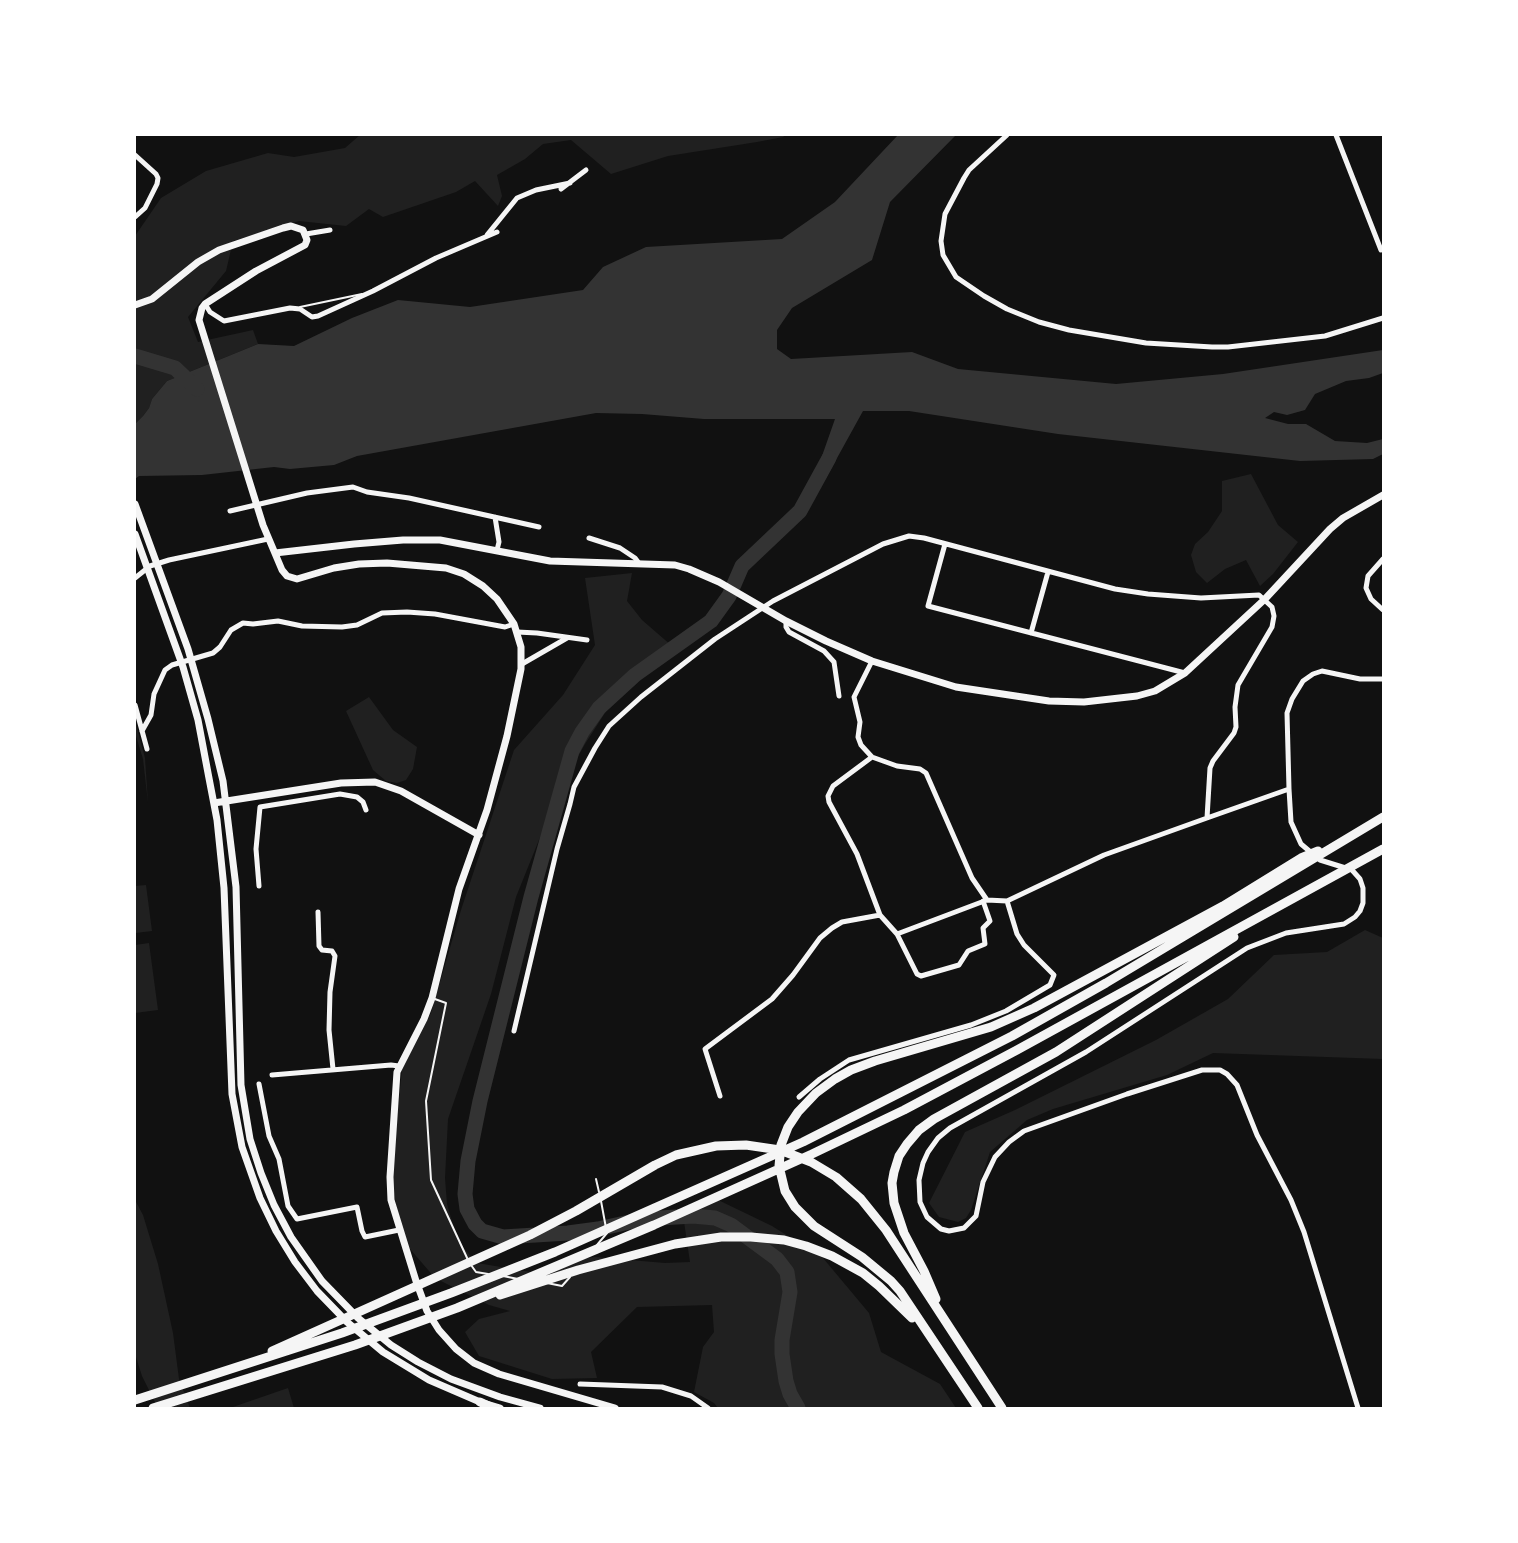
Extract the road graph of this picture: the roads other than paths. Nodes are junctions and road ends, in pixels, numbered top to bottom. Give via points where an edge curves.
1 (1007, 135) edge
2 (1336, 135) edge
3 (135, 155) edge
4 (586, 170) dead end
5 (570, 183) junction
6 (561, 189) dead end
7 (135, 217) edge
8 (330, 230) dead end
9 (497, 232) dead end
10 (306, 234) junction
11 (484, 238) junction
12 (1380, 250) dead end
13 (373, 291) junction
14 (205, 304) junction
15 (135, 305) edge
16 (294, 308) junction
17 (1383, 318) edge
18 (1383, 495) edge
19 (135, 504) edge
20 (230, 511) dead end
21 (495, 518) junction
22 (539, 527) dead end
23 (135, 534) edge
24 (590, 538) dead end
25 (268, 539) junction
26 (945, 544) junction
27 (497, 550) junction
28 (275, 553) junction
29 (151, 556) dead end
30 (1383, 559) edge
31 (638, 562) junction
32 (150, 566) junction
33 (1048, 572) junction
34 (135, 578) edge
35 (1265, 599) junction
36 (761, 607) junction
37 (1383, 609) edge
38 (786, 621) junction
39 (514, 624) junction
40 (517, 632) junction
41 (1031, 633) junction
42 (569, 637) junction
43 (587, 640) dead end
44 (872, 661) junction
45 (522, 664) junction
46 (1185, 673) junction
47 (1383, 679) edge
48 (840, 696) dead end
49 (135, 705) edge
50 (142, 731) junction
51 (147, 748) dead end
52 (872, 757) junction
53 (308, 788) junction
54 (1289, 789) junction
55 (309, 798) junction
56 (226, 801) junction
57 (214, 803) junction
58 (366, 810) dead end
59 (1207, 818) junction
60 (1383, 818) edge
61 (479, 835) junction
62 (1348, 838) junction
63 (1383, 849) edge
64 (260, 886) dead end
65 (1307, 891) junction
66 (1007, 900) junction
67 (985, 901) junction
68 (318, 912) dead end
69 (880, 915) junction
70 (897, 934) junction
71 (432, 998) junction
72 (514, 1031) dead end
73 (399, 1066) junction
74 (333, 1070) junction
75 (272, 1075) dead end
76 (259, 1084) dead end
77 (720, 1096) dead end
78 (799, 1097) dead end
79 (597, 1179) dead end
80 (399, 1230) junction
81 (585, 1260) dead end
82 (577, 1269) dead end
83 (457, 1308) junction
84 (945, 1320) junction
85 (931, 1337) junction
86 (285, 1348) junction
87 (580, 1384) dead end
88 (991, 1391) junction
89 (135, 1400) edge
90 (480, 1402) junction
91 (153, 1408) edge
92 (493, 1408) edge
93 (500, 1408) edge
94 (540, 1408) edge
95 (615, 1408) edge
96 (708, 1408) edge
97 (978, 1408) edge
98 (1002, 1408) edge
99 (1008, 1408) edge
100 (1358, 1408) edge

1 - 17 street via 964,178 945,214 941,241 956,277 1006,309 1069,330 1146,343 1212,348 1325,336
2 - 12 street
3 - 7 street via 158,178 145,208
4 - 5 street
5 - 6 street
5 - 11 street via 517,198
8 - 10 street
9 - 11 street
10 - 14 main road via 307,240 300,249 256,271
10 - 15 main road via 291,226 219,250 152,299
11 - 13 street
13 - 16 lane
13 - 16 street via 318,316
14 - 16 street via 224,321
14 - 25 main road via 199,320
18 - 35 main road via 1330,529
19 - 56 main road via 188,649
20 - 21 street via 353,487
21 - 22 street
21 - 27 street
23 - 57 main road via 183,668
24 - 31 street via 620,548
25 - 28 main road
25 - 32 street
26 - 33 street
26 - 36 street via 909,536 883,544
26 - 41 street via 928,606
27 - 28 main road via 422,540
27 - 31 main road via 550,561
28 - 39 main road via 287,576 296,579 365,563 453,570 491,592
29 - 32 street
30 - 37 street via 1368,576 1366,588 1371,599
31 - 36 main road via 689,568
32 - 34 street
33 - 35 street via 1148,594 1201,598 1259,595
33 - 41 street
35 - 46 main road
35 - 59 street via 1272,607 1272,627 1239,685 1234,733 1210,768
36 - 38 main road
36 - 72 street via 640,697 609,726 595,748 572,796
38 - 44 main road
38 - 48 street via 789,632 824,651 834,662
39 - 40 main road
39 - 50 street via 505,627 407,612 382,613 357,625 342,627 278,621 243,623 231,630 213,654 165,670
40 - 42 street
40 - 45 main road
41 - 46 street
42 - 43 street
42 - 45 street
44 - 46 main road via 956,687 1050,701 1137,696 1155,691
44 - 52 street via 854,697 860,722 858,737
45 - 61 main road via 507,736
47 - 54 street via 1360,680 1322,671 1303,681 1287,713
49 - 50 street
50 - 51 street
52 - 67 street via 926,773
52 - 69 street via 833,786 828,795 857,854
53 - 55 street
53 - 56 main road
53 - 61 main road via 353,782 383,784
54 - 59 street
54 - 100 street via 1291,822 1301,844 1320,860 1352,870 1360,879 1364,895 1355,917 1344,924 1296,931 1247,948 1094,1047 957,1123 928,1152 919,1180 920,1202 927,1217 941,1230 964,1228 976,1216 990,1166 1000,1150 1019,1134 1202,1070 1220,1070 1237,1085 1257,1135 1291,1200
55 - 58 street via 340,794 357,797
55 - 64 street via 260,807 256,849
56 - 57 main road
56 - 94 main road via 236,887 244,1103 255,1156 282,1221 310,1266 335,1295 402,1353 467,1386
57 - 90 main road via 224,897 232,1094 242,1147 260,1198 295,1262 347,1322 413,1371
59 - 66 street via 1104,855
60 - 62 highway
61 - 71 main road via 461,882
62 - 85 highway via 1301,858 1223,906 1034,1008 991,1027 875,1060 825,1085 806,1102 781,1145 779,1166 785,1191 814,1226 891,1281
62 - 86 highway via 1012,1036 782,1152 555,1252 342,1333
63 - 65 highway
65 - 83 highway via 904,1110 654,1225
65 - 84 highway via 1056,1052 934,1119 907,1143 894,1172 894,1203
66 - 67 street
66 - 78 street via 1017,934 1054,975 1050,985 1006,1011 971,1025 849,1060
67 - 70 street
67 - 70 street via 990,921 983,928 985,944 968,951 959,964 917,975
68 - 74 street via 319,946 335,956 329,1020
69 - 70 street
69 - 77 street via 842,922 832,928 772,999 705,1049
71 - 73 main road
71 - 82 lane via 446,1003 426,1101 431,1180 466,1256 476,1272 562,1286
73 - 74 street
73 - 80 main road via 390,1189
74 - 75 street
76 - 80 street via 288,1206 297,1219 357,1207 365,1237
79 - 81 lane via 607,1234
80 - 95 main road via 427,1311 441,1334 461,1354 484,1368
83 - 85 highway via 675,1244 722,1237 760,1238 801,1245 863,1273 894,1298
83 - 91 highway via 355,1345
84 - 86 highway via 877,1218 845,1185 794,1155 761,1146 716,1146 654,1165 530,1235 332,1323
84 - 88 highway
85 - 97 highway
86 - 89 highway
87 - 96 street via 662,1387 691,1396
88 - 98 highway
88 - 99 highway
90 - 92 highway
90 - 93 main road

